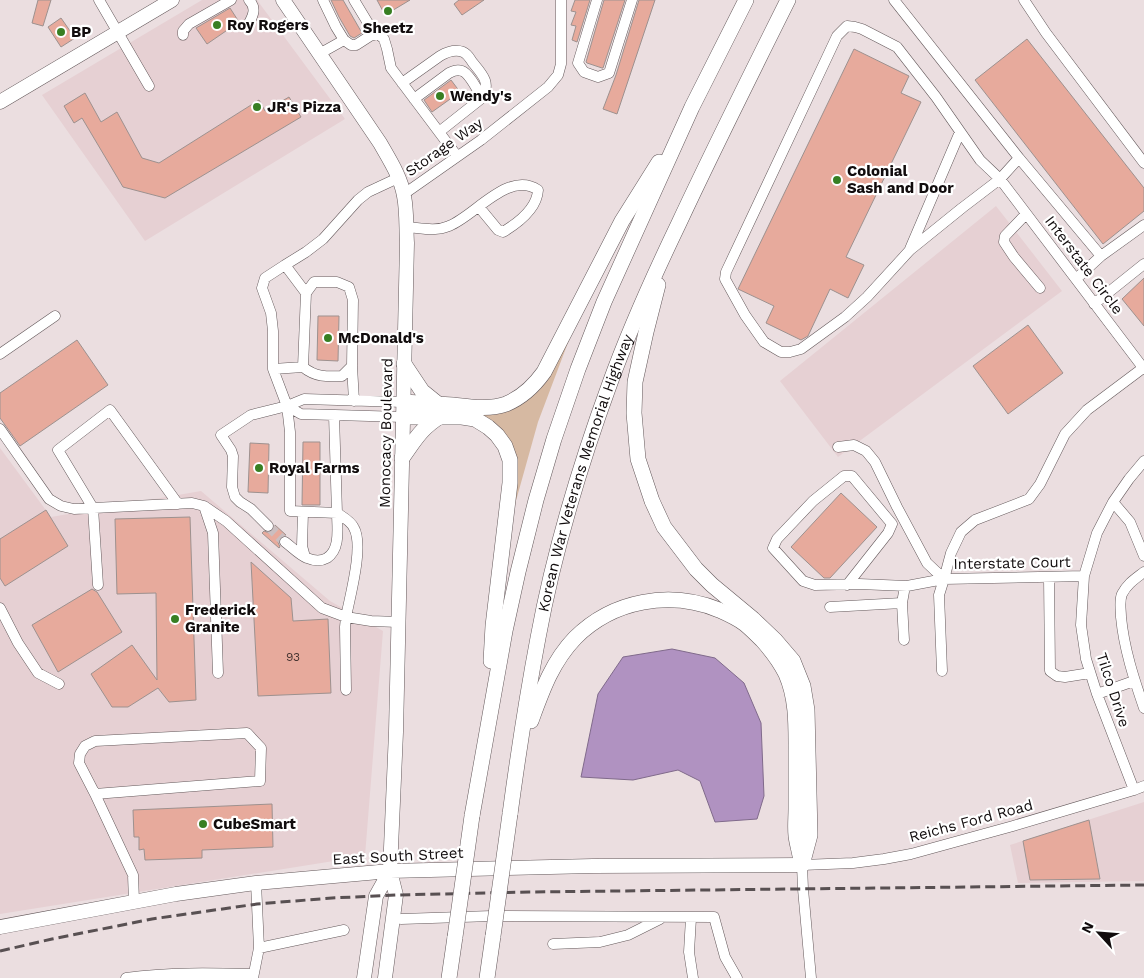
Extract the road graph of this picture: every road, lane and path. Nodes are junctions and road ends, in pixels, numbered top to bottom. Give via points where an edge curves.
1 (99, 0) edge
2 (172, 0) edge
3 (231, 0) edge
4 (249, 0) edge
5 (283, 0) edge
6 (323, 0) edge
7 (354, 0) edge
8 (561, 0) edge
9 (597, 0) edge
10 (632, 0) edge
11 (746, 0) edge
12 (788, 0) edge
13 (894, 0) edge
14 (1024, 0) edge
15 (248, 25) dead end
16 (118, 32) junction
17 (183, 35) dead end
18 (370, 36) junction
19 (344, 40) junction
20 (319, 54) junction
21 (402, 83) junction
22 (149, 86) dead end
23 (482, 98) junction
24 (414, 99) junction
25 (0, 102) edge
26 (692, 107) junction
27 (439, 132) junction
28 (960, 132) junction
29 (457, 156) junction
30 (1019, 158) junction
31 (1144, 162) edge
32 (398, 178) junction
33 (1000, 180) junction
34 (404, 194) junction
35 (479, 207) junction
36 (1026, 214) junction
37 (1144, 226) edge
38 (406, 227) junction
39 (668, 246) junction
40 (910, 250) junction
41 (1100, 256) junction
42 (1144, 264) edge
43 (285, 265) junction
44 (1076, 279) junction
45 (1040, 288) dead end
46 (306, 293) junction
47 (1094, 304) junction
48 (56, 316) dead end
49 (0, 354) edge
50 (404, 364) junction
51 (352, 366) junction
52 (303, 367) junction
53 (273, 369) junction
54 (1143, 369) edge
55 (354, 401) junction
56 (287, 406) junction
57 (403, 409) junction
58 (440, 410) junction
59 (334, 415) junction
60 (0, 429) edge
61 (838, 447) dead end
62 (402, 458) junction
63 (1144, 461) edge
64 (1113, 502) junction
65 (178, 504) junction
66 (204, 506) junction
67 (94, 508) junction
68 (304, 512) junction
69 (336, 513) junction
70 (904, 520) junction
71 (892, 524) junction
72 (268, 526) tunnel mouth
73 (285, 542) tunnel mouth
74 (1144, 556) edge
75 (305, 557) junction
76 (1144, 572) edge
77 (1084, 576) junction
78 (1049, 577) junction
79 (944, 579) junction
80 (98, 585) dead end
81 (847, 585) junction
82 (904, 586) junction
83 (902, 603) junction
84 (830, 607) dead end
85 (0, 608) edge
86 (346, 617) junction
87 (398, 622) junction
88 (904, 640) dead end
89 (942, 671) dead end
90 (218, 673) dead end
91 (1090, 673) junction
92 (1134, 681) junction
93 (59, 684) dead end
94 (346, 690) dead end
95 (1097, 694) junction
96 (1144, 708) edge
97 (488, 719) junction
98 (519, 750) junction
99 (1144, 786) edge
100 (1134, 790) junction
101 (95, 794) junction
102 (802, 865) junction
103 (390, 871) junction
104 (256, 883) junction
105 (134, 901) junction
106 (663, 918) junction
107 (691, 918) junction
108 (401, 919) dead end
109 (0, 927) edge
110 (344, 930) dead end
111 (553, 944) dead end
112 (259, 948) junction
113 (253, 976) edge
114 (126, 978) edge
115 (364, 978) edge
116 (385, 978) edge
117 (449, 978) edge
118 (487, 978) edge
119 (693, 978) edge
120 (737, 978) edge
121 (811, 978) edge

1 - 16 street
2 - 16 main road
3 - 17 street via 189,24
4 - 15 street via 254,16
5 - 20 main road, Monocacy Boulevard
6 - 19 street
7 - 18 street via 370,28
8 - 29 street, Storage Way via 562,64 558,76 541,93
9 - 10 street via 578,63 584,72 598,78 609,73
11 - 26 highway
12 - 39 highway, Korean War Veterans Memorial Highway
13 - 30 street
14 - 31 street
16 - 22 street
16 - 25 main road
18 - 19 street via 356,45
18 - 21 street via 378,34 384,39 391,68
19 - 20 street
20 - 32 main road, Monocacy Boulevard via 380,143
21 - 23 street via 447,52 461,51 484,77 486,91
21 - 24 street
23 - 24 street via 466,73 455,70
23 - 27 street
24 - 27 street
26 - 58 highway via 622,221 557,349 536,383 505,404
26 - 97 highway via 604,302 554,439 504,630
27 - 29 street
28 - 33 street, Interstate Circle via 980,160
28 - 40 street
28 - 40 street, Interstate Circle via 897,47 862,29 847,26 837,36 725,279 764,342 781,352 790,352 801,349 845,317
29 - 34 street, Storage Way
30 - 33 street
30 - 41 street
32 - 34 main road, Monocacy Boulevard
32 - 43 street via 368,192 323,239
33 - 36 street, Interstate Circle
33 - 40 street
34 - 38 main road, Monocacy Boulevard
35 - 35 street via 513,186 526,185 538,190 532,208 503,232
35 - 38 street via 462,220 438,230
36 - 44 street, Interstate Circle
36 - 45 street via 1005,236 1004,242
37 - 41 street
38 - 50 main road, Monocacy Boulevard
39 - 98 highway, Korean War Veterans Memorial Highway via 611,381 569,509 538,637
39 - 102 highway via 635,382 638,459 664,527 696,569 775,640 792,661 803,686 807,710 810,835
41 - 44 street
42 - 47 street
43 - 46 street
43 - 53 street via 264,278 262,288 271,313
44 - 47 street, Interstate Circle
46 - 51 street via 314,282 337,282 349,287 353,300
46 - 52 street
47 - 54 street, Interstate Circle
48 - 49 street
50 - 57 main road, Monocacy Boulevard
50 - 58 highway
51 - 52 street via 342,376 311,374
51 - 55 street
52 - 53 street
53 - 56 street
54 - 79 street via 1087,410 1065,434 1029,499 975,520 961,532
55 - 56 street via 304,399
55 - 57 street
56 - 59 street via 301,414
56 - 68 street via 290,511
56 - 72 street via 251,415 221,435 233,456 234,497
57 - 58 highway
57 - 59 street
57 - 62 main road, Monocacy Boulevard
58 - 62 highway
58 - 97 highway via 475,419 488,427 505,446 510,460 493,626
59 - 69 street
60 - 67 street via 48,499 74,509
61 - 70 street via 854,445 866,451 875,462
62 - 87 main road, Monocacy Boulevard
63 - 64 street, Tilco Drive
64 - 74 street via 1130,522
64 - 77 street, Tilco Drive via 1097,533
65 - 66 street
65 - 67 street
65 - 67 street via 110,410 58,450
66 - 86 street via 226,521 322,608
66 - 90 street via 213,533
67 - 80 street
68 - 69 street
68 - 75 street via 302,546
69 - 75 street via 335,549 321,561
69 - 86 street via 351,523 358,537
70 - 71 street
70 - 79 street via 927,563
71 - 81 street via 888,534
71 - 81 street via 852,476 844,476 813,501 777,539 773,548 803,581 815,585
73 - 75 street
76 - 92 street via 1130,582 1121,596 1123,638
77 - 78 street, Interstate Court
77 - 91 street, Tilco Drive via 1081,625
78 - 79 street, Interstate Court
78 - 91 street via 1050,671 1065,677
79 - 82 street
79 - 89 street, Interstate Court via 939,595
81 - 82 street
82 - 83 street
83 - 84 street
83 - 88 street
85 - 93 street via 38,673
86 - 87 street
86 - 94 street
87 - 103 main road, Monocacy Boulevard
91 - 95 street, Tilco Drive
92 - 95 street
92 - 96 street
95 - 100 street, Tilco Drive
97 - 117 highway, bridge
98 - 102 highway via 554,666 575,638 598,620 624,607 665,600 679,600 732,616 768,646 790,686 796,727 796,835
98 - 118 highway, Korean War Veterans Memorial Highway, bridge
99 - 100 street, Reichs Ford Road
100 - 102 street, Reichs Ford Road via 911,854 861,862
101 - 101 street via 260,782 262,748 246,733 95,741 80,754 79,763
101 - 105 street via 132,876
102 - 103 main road, East South Street
102 - 121 street
103 - 104 main road, East South Street
103 - 115 main road, Monocacy Boulevard via 376,896
103 - 116 main road, Monocacy Boulevard via 396,895
104 - 105 main road, East South Street
104 - 112 street
105 - 109 main road, East South Street
106 - 107 street
106 - 108 street via 492,916
106 - 111 street via 628,935 600,942
107 - 119 street via 689,952
107 - 120 street via 714,918 725,957
110 - 112 street
112 - 113 street
113 - 114 street via 190,973

